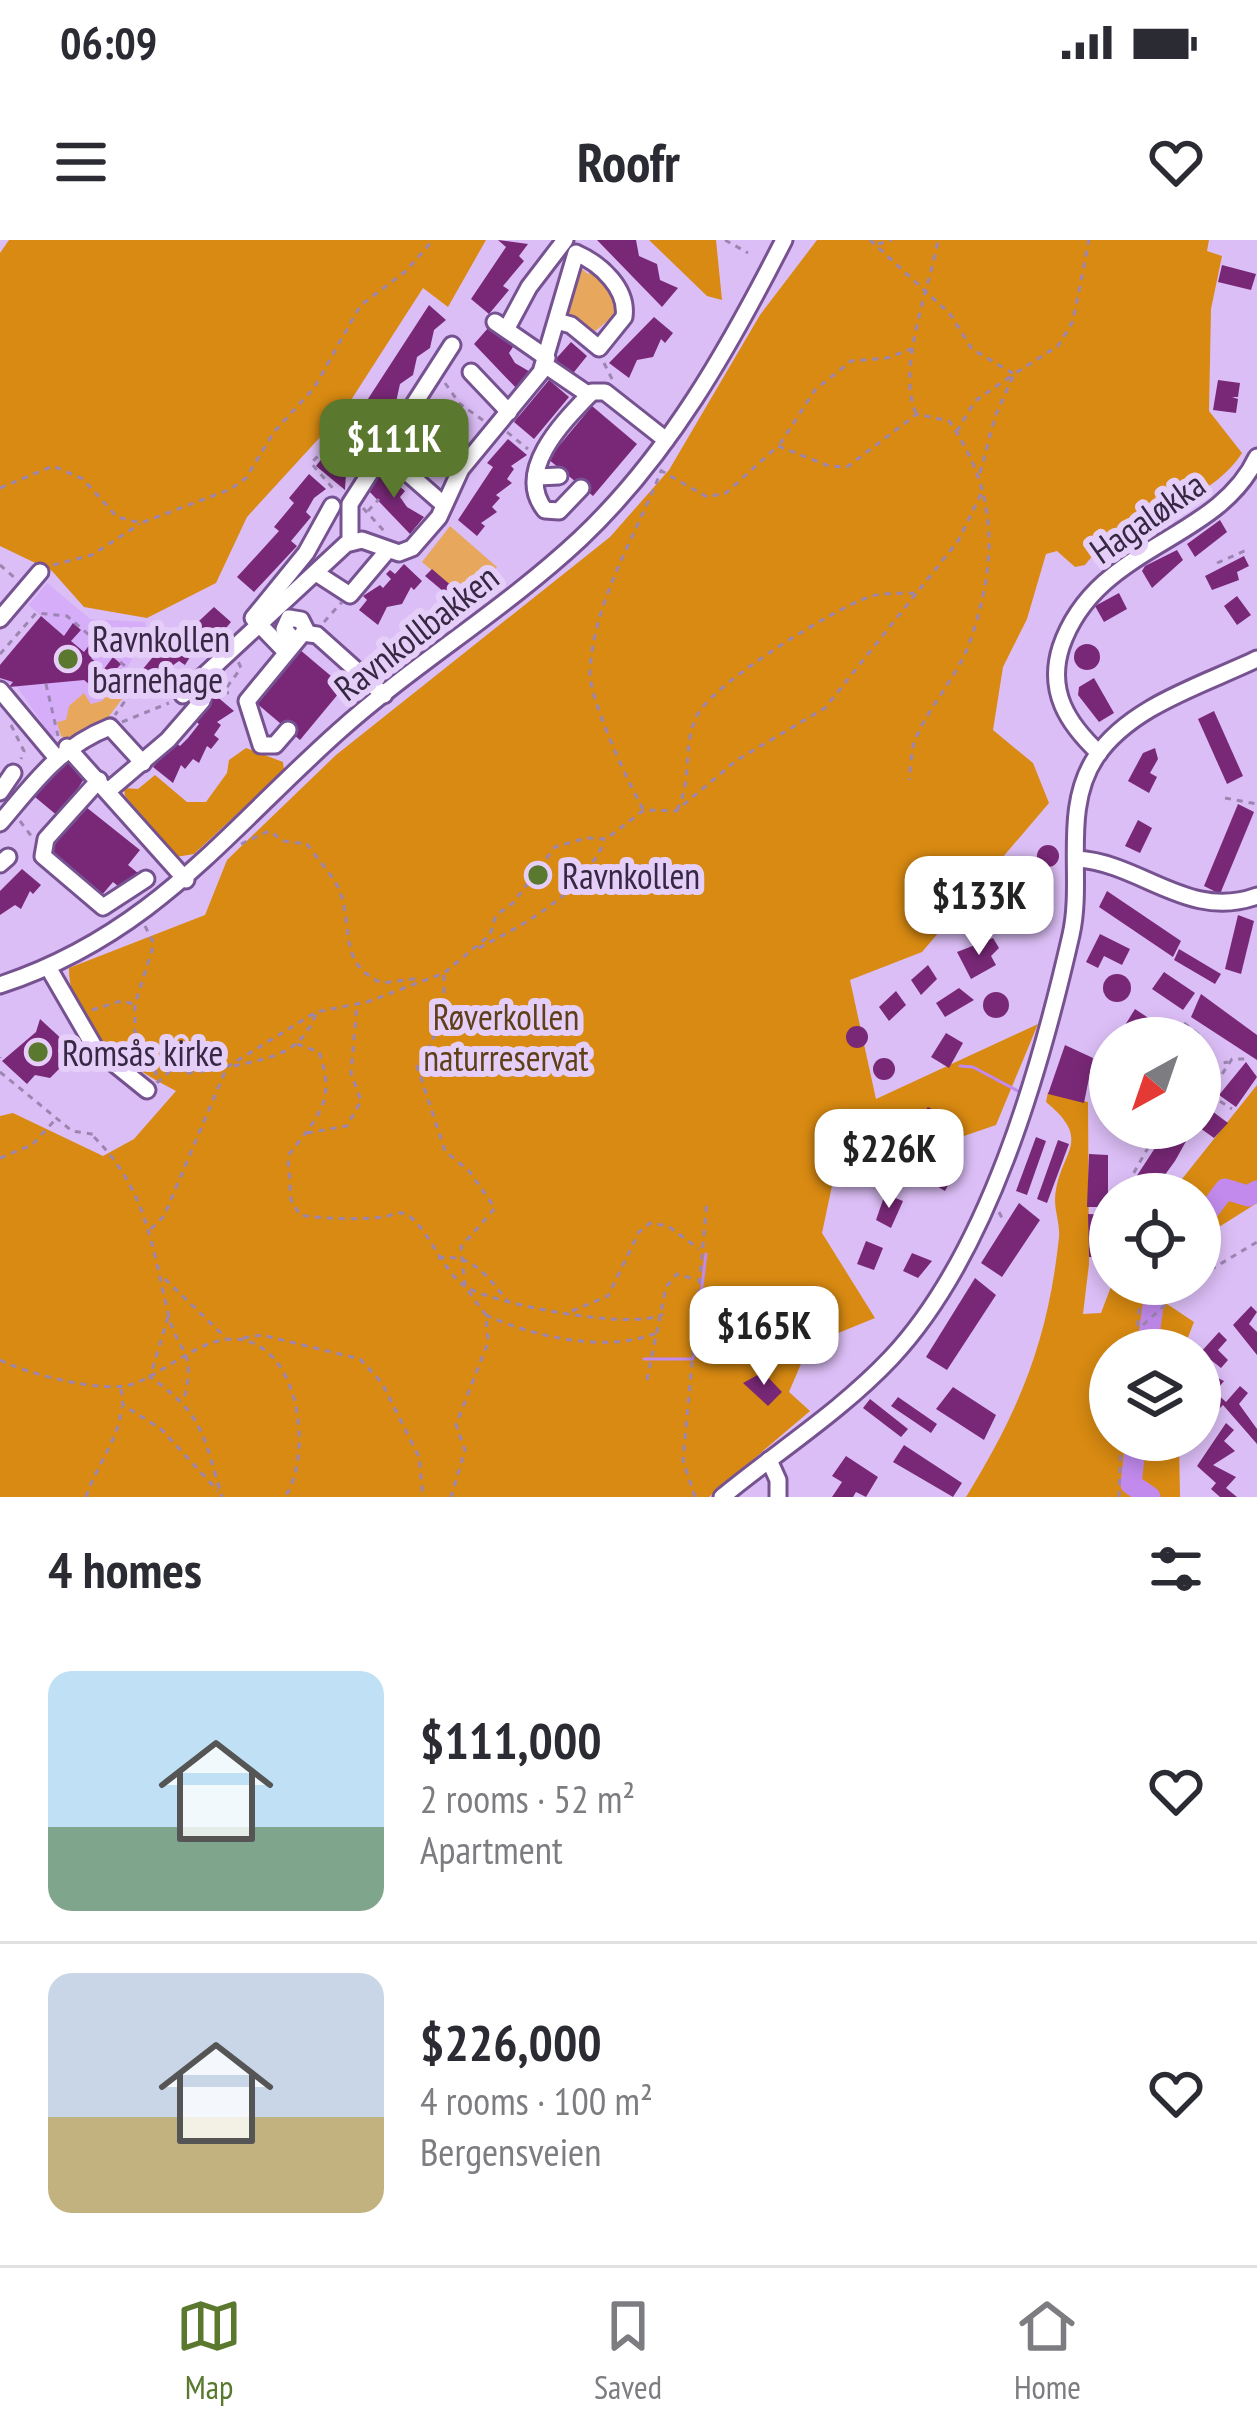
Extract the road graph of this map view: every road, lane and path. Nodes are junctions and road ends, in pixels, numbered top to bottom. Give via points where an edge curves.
1 (433, 240) edge
2 (565, 240) edge
3 (725, 240) edge
4 (784, 240) edge
5 (870, 240) edge
6 (892, 240) edge
7 (938, 240) edge
8 (1089, 240) edge
9 (878, 244) junction
10 (748, 253) dead end
11 (925, 295) junction
12 (557, 322) junction
13 (452, 345) dead end
14 (599, 348) junction
15 (914, 348) junction
16 (546, 361) junction
17 (471, 372) dead end
18 (1014, 374) junction
19 (434, 375) junction
20 (608, 394) junction
21 (589, 395) junction
22 (474, 412) dead end
23 (917, 414) junction
24 (503, 418) junction
25 (957, 432) junction
26 (666, 440) junction
27 (778, 446) junction
28 (326, 448) dead end
29 (386, 454) junction
30 (539, 457) junction
31 (1257, 457) edge
32 (655, 467) junction
33 (980, 475) junction
34 (559, 476) dead end
35 (538, 477) junction
36 (0, 488) edge
37 (581, 488) dead end
38 (983, 490) junction
39 (379, 499) dead end
40 (353, 500) junction
41 (444, 505) junction
42 (332, 506) joint
43 (367, 512) junction
44 (141, 523) junction
45 (350, 542) junction
46 (1249, 549) dead end
47 (388, 550) junction
48 (1217, 563) dead end
49 (0, 565) edge
50 (40, 572) joint
51 (316, 572) junction
52 (488, 576) dead end
53 (26, 588) junction
54 (917, 592) junction
55 (516, 594) junction
56 (344, 600) dead end
57 (0, 619) edge
58 (258, 628) junction
59 (301, 638) junction
60 (0, 654) edge
61 (229, 654) junction
62 (1257, 659) edge
63 (46, 684) dead end
64 (226, 689) junction
65 (0, 690) edge
66 (183, 695) joint
67 (384, 695) junction
68 (202, 701) joint
69 (247, 701) junction
70 (16, 708) junction
71 (110, 728) junction
72 (288, 730) dead end
73 (62, 752) junction
74 (1099, 753) junction
75 (142, 764) junction
76 (13, 773) joint
77 (909, 780) dead end
78 (104, 786) junction
79 (0, 792) edge
80 (1225, 798) dead end
81 (1257, 804) edge
82 (644, 810) junction
83 (676, 811) junction
84 (5, 817) edge
85 (606, 839) junction
86 (42, 847) junction
87 (212, 857) junction
88 (1077, 859) junction
89 (146, 879) dead end
90 (186, 880) junction
91 (1257, 896) edge
92 (139, 917) junction
93 (472, 952) junction
94 (48, 967) junction
95 (444, 973) junction
96 (428, 978) junction
97 (0, 985) edge
98 (357, 1003) junction
99 (135, 1004) junction
100 (316, 1012) junction
101 (73, 1016) junction
102 (297, 1044) junction
103 (1249, 1059) dead end
104 (1230, 1061) junction
105 (1221, 1063) edge
106 (227, 1067) junction
107 (0, 1072) edge
108 (1221, 1075) edge
109 (147, 1090) dead end
110 (1221, 1102) edge
111 (1232, 1109) dead end
112 (56, 1119) junction
113 (304, 1134) junction
114 (0, 1158) edge
115 (707, 1201) dead end
116 (151, 1229) junction
117 (1257, 1242) edge
118 (701, 1251) junction
119 (436, 1258) junction
120 (463, 1259) junction
121 (1221, 1263) edge
122 (164, 1278) junction
123 (698, 1281) junction
124 (465, 1287) junction
125 (508, 1301) junction
126 (1142, 1305) edge
127 (1167, 1305) edge
128 (570, 1312) junction
129 (663, 1314) junction
130 (168, 1315) junction
131 (486, 1315) junction
132 (1142, 1325) junction
133 (1141, 1329) edge
134 (659, 1332) junction
135 (230, 1340) junction
136 (242, 1340) junction
137 (187, 1354) junction
138 (0, 1360) edge
139 (150, 1377) junction
140 (647, 1380) dead end
141 (121, 1387) junction
142 (184, 1400) junction
143 (123, 1406) junction
144 (769, 1460) junction
145 (1120, 1461) edge
146 (222, 1496) edge
147 (86, 1497) edge
148 (285, 1497) edge
149 (423, 1497) edge
150 (451, 1497) edge
151 (695, 1497) edge
152 (722, 1497) edge
153 (778, 1497) edge
154 (1119, 1497) edge

1 - 44 path via 360,306 314,388 246,478
2 - 16 street via 501,325
3 - 10 path
4 - 26 street, Ravnkollbakken
5 - 9 path
6 - 9 path
7 - 11 path
8 - 18 path via 1073,321 1058,346
9 - 11 path
11 - 15 path
11 - 18 path via 950,314 973,349
12 - 14 street
12 - 14 street via 576,253 626,304 622,322
12 - 16 street
13 - 19 street
14 - 20 path via 613,378
15 - 23 path
15 - 27 path via 851,361 815,390
16 - 21 street
16 - 24 street
17 - 24 street
18 - 25 path via 975,401
18 - 33 path
19 - 22 path
19 - 29 street
20 - 21 street
20 - 26 street
21 - 30 street
23 - 25 path via 934,414
23 - 27 path via 847,467
24 - 30 path
24 - 41 street via 457,474
25 - 33 path
26 - 32 street, Ravnkollbakken
27 - 32 path via 725,493 707,497
28 - 42 path via 311,463 334,486
29 - 40 street
29 - 41 street
30 - 35 street
31 - 74 street, Hagaløkka via 1234,493 1124,563 1072,618 1054,677 1069,720
32 - 55 street, Ravnkollbakken
32 - 82 path via 639,528 620,556 589,673
33 - 38 path
34 - 35 street
35 - 37 street via 539,502 549,512
36 - 44 path via 53,466 82,479 117,517
38 - 54 path via 958,542
38 - 77 path via 991,535 981,595 968,645 913,745
39 - 43 path
40 - 43 path
40 - 45 street
41 - 47 street via 412,548
42 - 58 street via 255,615
43 - 47 path via 388,537
44 - 50 path via 114,544
45 - 47 street
45 - 51 street
46 - 48 path
47 - 51 street via 350,596
49 - 53 path
50 - 53 street
51 - 58 street
52 - 55 path
53 - 57 street
54 - 83 path via 825,708 737,760
54 - 83 path via 870,596 802,631 701,707
55 - 67 street, Ravnkollbakken
56 - 59 path
58 - 59 street
58 - 61 street
59 - 67 street via 317,635
59 - 69 street
60 - 71 path via 36,613 71,618 132,672 133,690
61 - 64 path via 241,666
61 - 66 street
62 - 74 street via 1141,716
63 - 73 path
64 - 68 path
64 - 69 path
65 - 70 street
66 - 71 path
67 - 87 street, Ravnkollbakken
68 - 75 street
69 - 72 street via 261,746 274,746
70 - 73 street
70 - 76 path via 10,719 24,753
71 - 73 street
71 - 75 street
73 - 78 street
73 - 84 street
74 - 88 street via 1079,800
75 - 78 street
76 - 79 street
78 - 86 street
78 - 90 street
80 - 81 path
82 - 83 path
82 - 85 path
84 - 86 path
85 - 93 path via 579,885
85 - 93 path via 555,847
86 - 89 street via 50,865 103,907
87 - 90 street, Ravnkollbakken
87 - 96 path via 269,831 307,844 341,894 352,959 382,983
88 - 91 street via 1202,903
88 - 144 street via 1074,922 1039,1058 948,1279 890,1359
90 - 92 street, Ravnkollbakken
92 - 94 street, Ravnkollbakken
92 - 99 path via 154,944
93 - 95 path
94 - 97 street, Ravnkollbakken
94 - 101 street
95 - 96 path
95 - 120 path via 445,1010 417,1066 446,1151 495,1208 468,1236
96 - 98 path
98 - 100 path
98 - 113 path via 351,1073 362,1101 347,1126
99 - 101 path
99 - 106 path via 136,1034 153,1052 156,1084 172,1069
100 - 102 path
100 - 106 path
101 - 109 street via 102,1056
102 - 106 path
102 - 113 path via 319,1052 328,1077 324,1109
103 - 104 path
104 - 105 path
104 - 108 path
106 - 116 path via 164,1216
107 - 112 path
110 - 111 path
112 - 114 path via 32,1145
112 - 116 path via 96,1136 123,1169
113 - 119 path via 288,1156 300,1215 401,1213 420,1226
115 - 118 path
116 - 122 path
117 - 121 path
118 - 123 path
118 - 128 path via 668,1226 650,1223 608,1296
119 - 120 path
119 - 124 path
120 - 124 path
120 - 125 path
122 - 130 path
122 - 135 path
123 - 129 path via 677,1274 666,1287
123 - 151 path via 683,1460
124 - 125 path
124 - 131 path
125 - 128 path
126 - 132 path
127 - 132 path
128 - 129 path via 648,1322
129 - 134 path
130 - 137 path
130 - 139 path
131 - 134 path via 542,1335 604,1340
131 - 150 path via 488,1342 456,1425 465,1450
132 - 133 path
134 - 140 path
135 - 136 path
135 - 137 path
136 - 148 path via 275,1364 294,1400 303,1456
136 - 149 path via 262,1335 360,1359 382,1383 419,1457
137 - 139 path
137 - 142 path via 193,1366
138 - 141 path
139 - 141 path
139 - 142 path
141 - 143 path
142 - 146 path via 215,1459
143 - 146 path via 161,1429
143 - 147 path via 119,1435 97,1463
144 - 152 street
144 - 153 street
145 - 154 path

